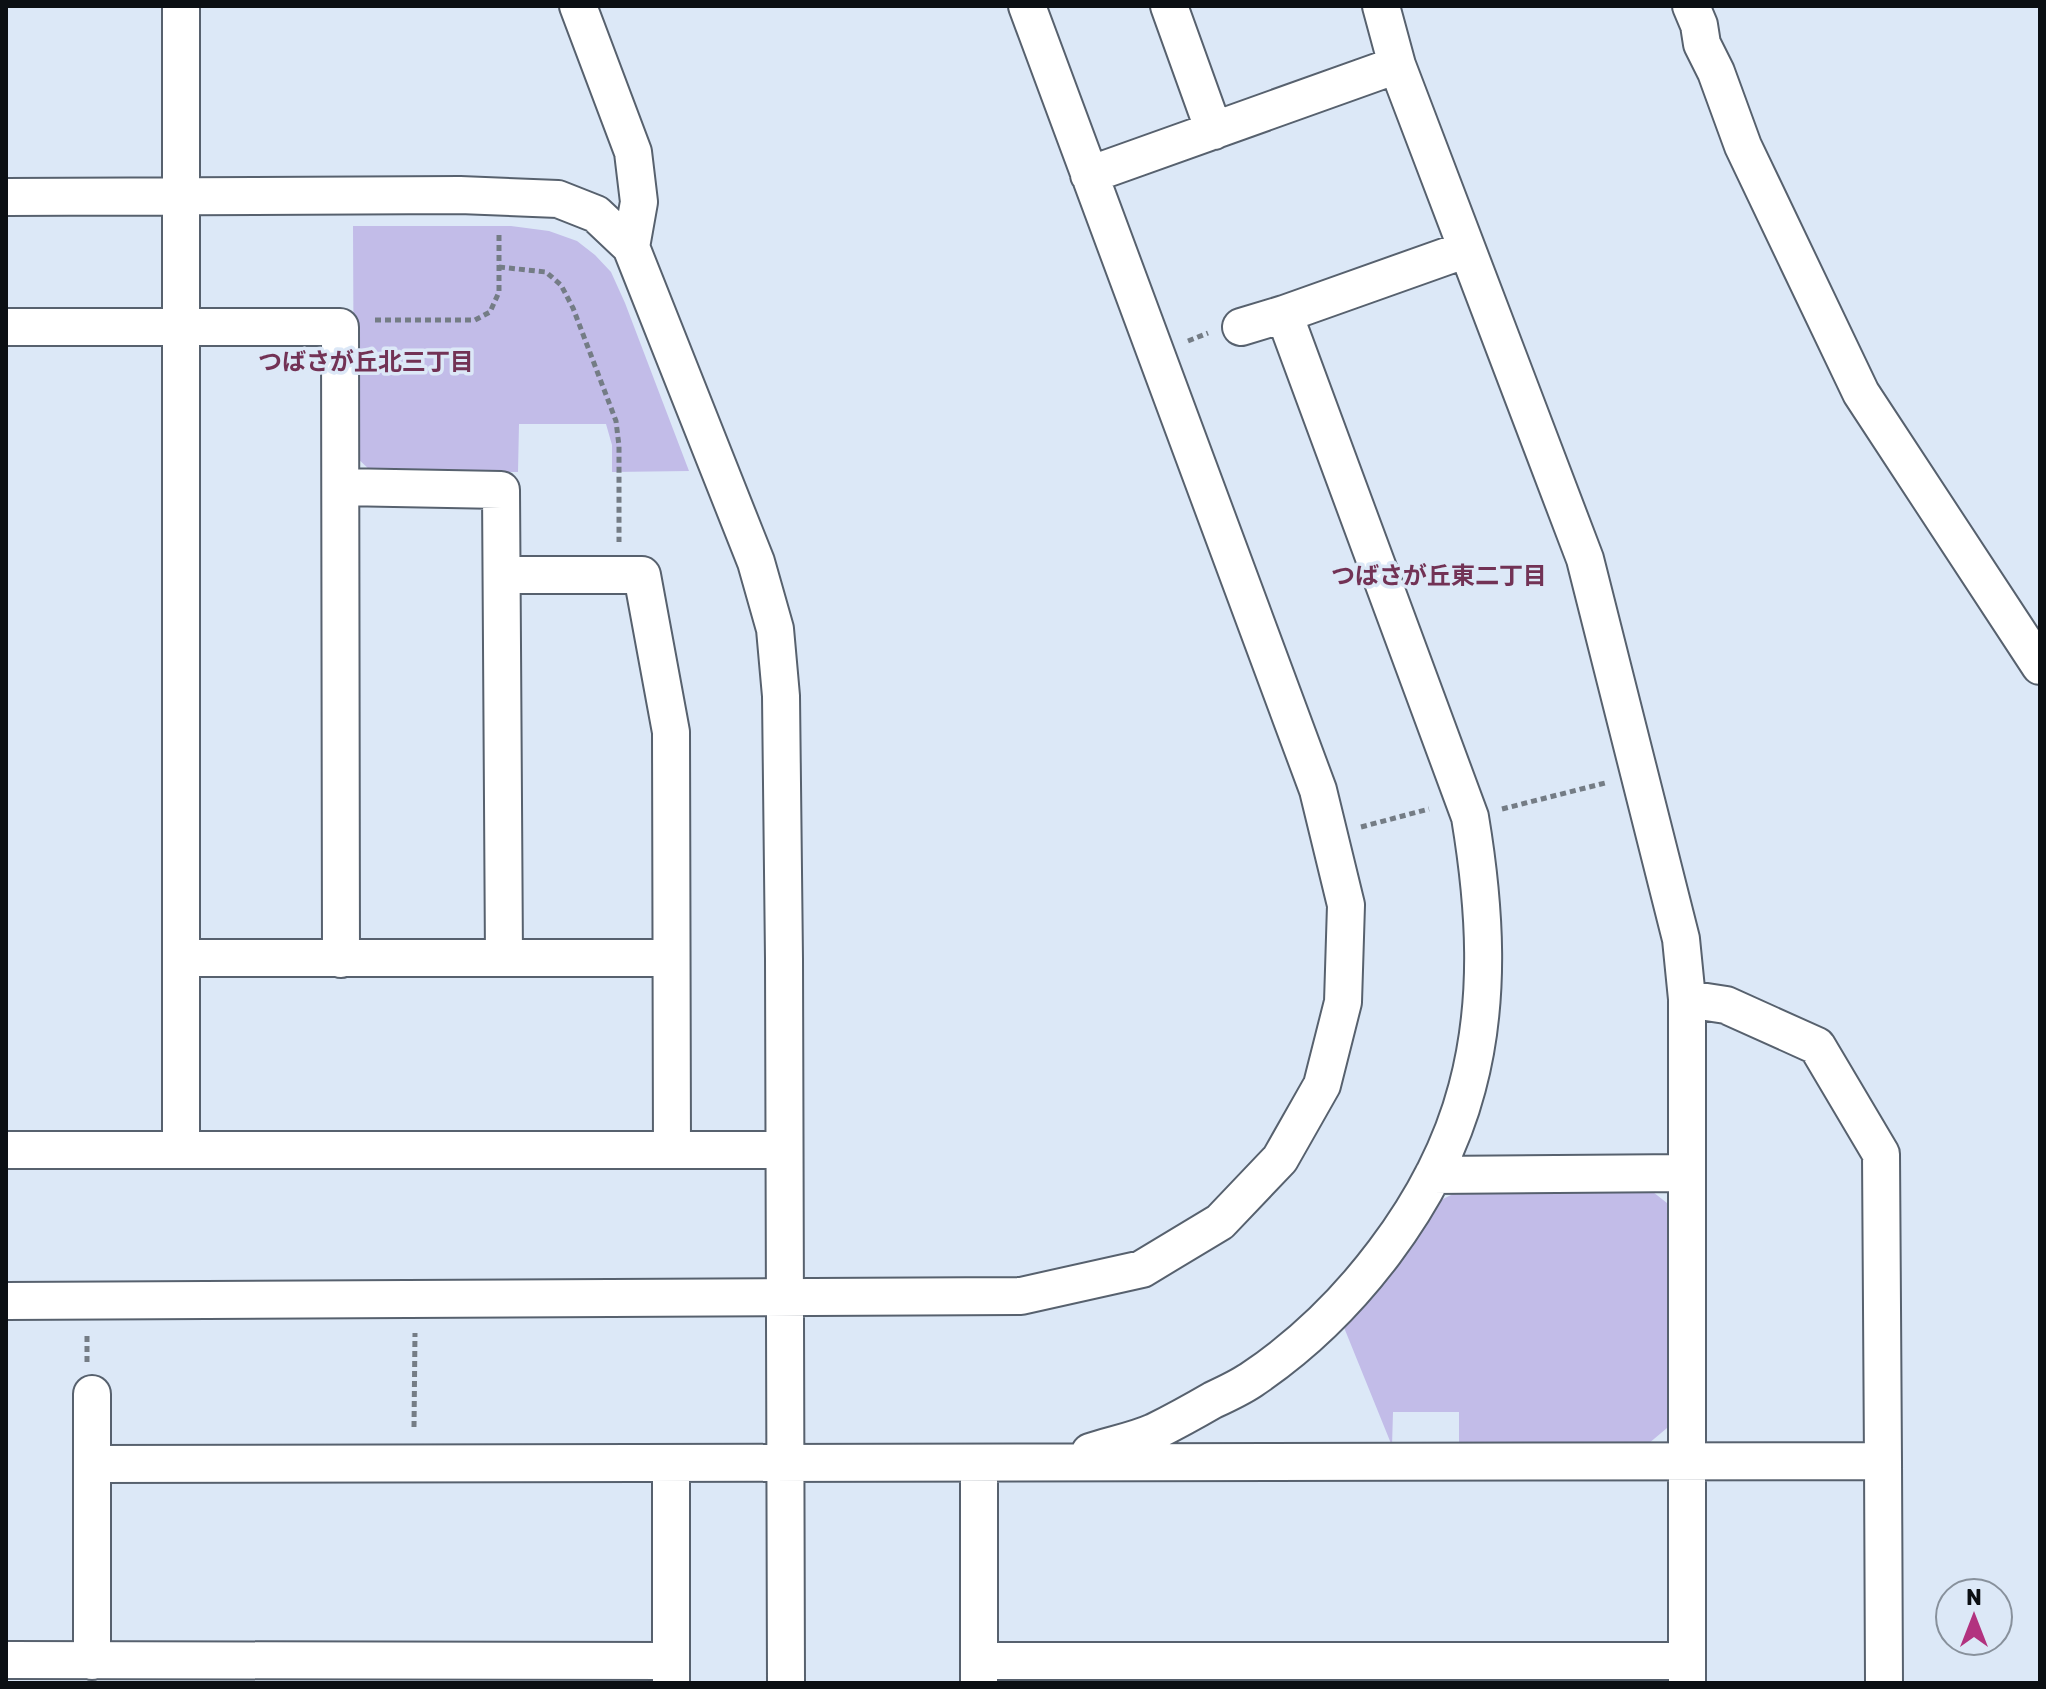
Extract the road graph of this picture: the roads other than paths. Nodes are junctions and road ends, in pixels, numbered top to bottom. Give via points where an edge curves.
1 (181, 6) edge
2 (578, 6) edge
3 (1027, 6) edge
4 (1169, 6) edge
5 (1381, 6) edge
6 (1691, 6) edge
7 (1397, 65) junction
8 (1214, 131) junction
9 (1089, 175) junction
10 (182, 196) junction
11 (6, 197) edge
12 (631, 247) junction
13 (1467, 249) junction
14 (1284, 314) junction
15 (6, 327) edge
16 (181, 327) junction
17 (1241, 327) road end
18 (341, 487) junction
19 (502, 575) junction
20 (2040, 666) edge
21 (181, 958) junction
22 (504, 958) junction
23 (671, 958) junction
24 (341, 959) junction
25 (1687, 999) junction
26 (6, 1150) edge
27 (181, 1150) junction
28 (672, 1150) junction
29 (784, 1150) junction
30 (1687, 1173) junction
31 (1433, 1175) junction
32 (785, 1299) junction
33 (6, 1301) edge
34 (92, 1394) road end
35 (1687, 1461) junction
36 (1883, 1461) junction
37 (1055, 1463) junction
38 (92, 1464) junction
39 (671, 1464) junction
40 (785, 1464) junction
41 (979, 1464) junction
42 (6, 1660) edge
43 (92, 1661) junction
44 (671, 1672) edge
45 (979, 1672) edge
46 (1687, 1672) edge
47 (786, 1683) edge
48 (1884, 1683) edge

1 - 10 street
2 - 12 street via 633,152 639,202
3 - 9 street
4 - 8 street
5 - 7 street
6 - 20 street via 1743,146 1861,393
7 - 8 street
7 - 13 street
8 - 9 street
9 - 32 street via 1318,790 1346,905 1343,1002 1322,1085 1280,1159 1220,1222 1142,1269 1021,1296
10 - 11 street
10 - 12 street via 558,199 596,214
10 - 16 street
12 - 29 street via 756,562 775,629 781,696
13 - 14 street
13 - 25 street via 1585,559 1681,939
14 - 17 street
14 - 31 street via 1467,808 1481,882 1479,1028 1467,1089
15 - 16 street
16 - 18 street via 340,327
16 - 21 street
18 - 19 street via 501,490
18 - 24 street
19 - 22 street
19 - 23 street via 642,575 671,732
21 - 24 street
21 - 27 street
22 - 23 street
22 - 24 street
23 - 28 street
25 - 30 street
25 - 36 street via 1726,1005 1817,1046 1881,1154
26 - 27 street
27 - 28 street
28 - 29 street
29 - 32 street
30 - 31 street
30 - 35 street
31 - 37 street via 1370,1271 1310,1333 1250,1381 1152,1433
32 - 33 street
32 - 40 street
34 - 38 street
35 - 36 street
35 - 37 street
35 - 46 street
36 - 48 street
37 - 41 street
38 - 39 street
38 - 43 street
39 - 40 street
39 - 44 street
40 - 41 street
40 - 47 street
41 - 45 street
42 - 43 street
43 - 44 street
45 - 46 street

